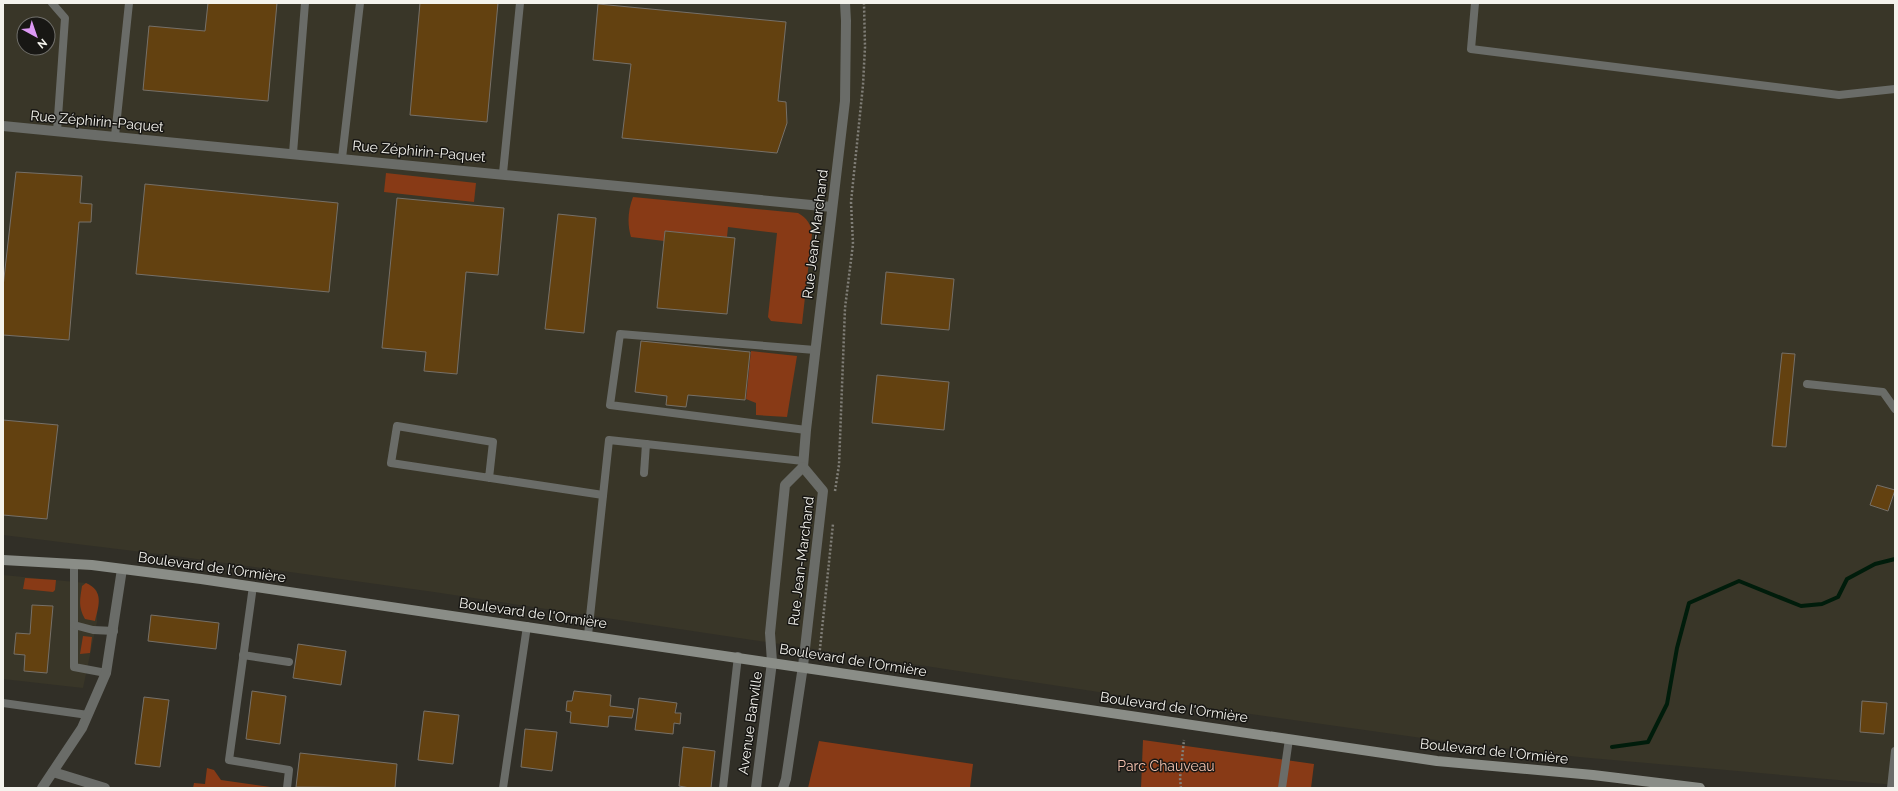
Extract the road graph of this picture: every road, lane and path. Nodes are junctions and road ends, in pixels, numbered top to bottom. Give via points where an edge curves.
1 (52, 3) edge
2 (129, 3) edge
3 (305, 3) edge
4 (360, 3) edge
5 (520, 3) edge
6 (845, 3) edge
7 (864, 3) edge
8 (1475, 3) edge
9 (1895, 89) edge
10 (3, 126) edge
11 (57, 131) junction
12 (115, 136) junction
13 (293, 153) junction
14 (342, 158) junction
15 (503, 173) junction
16 (832, 206) junction
17 (815, 350) junction
18 (1807, 384) dead end
19 (1895, 409) edge
20 (806, 430) junction
21 (646, 444) junction
22 (803, 464) junction
23 (644, 473) dead end
24 (489, 478) junction
25 (603, 495) junction
26 (835, 499) dead end
27 (833, 519) dead end
28 (3, 560) edge
29 (74, 565) junction
30 (122, 569) junction
31 (253, 586) junction
32 (74, 625) junction
33 (527, 626) junction
34 (114, 631) junction
35 (588, 635) junction
36 (243, 655) junction
37 (738, 656) junction
38 (289, 662) dead end
39 (772, 662) junction
40 (803, 666) junction
41 (818, 669) junction
42 (106, 673) junction
43 (3, 703) edge
44 (88, 715) junction
45 (1289, 739) junction
46 (1184, 740) dead end
47 (1895, 751) edge
48 (53, 772) junction
49 (42, 788) edge
50 (105, 788) edge
51 (287, 788) edge
52 (503, 788) edge
53 (723, 788) edge
54 (756, 788) edge
55 (783, 788) edge
56 (1181, 788) edge
57 (1282, 788) edge
58 (1700, 788) edge
59 (1891, 788) edge

1 - 11 lane via 66,18
2 - 12 lane
3 - 13 lane
4 - 14 lane
5 - 15 lane
6 - 16 street, Rue Jean-Marchand via 845,101
7 - 26 path via 863,85 851,202 853,244 845,308 839,465
8 - 9 lane via 1471,48 1839,95
10 - 11 street, Rue Zéphirin-Paquet
11 - 12 street, Rue Zéphirin-Paquet
12 - 13 street, Rue Zéphirin-Paquet
13 - 14 street, Rue Zéphirin-Paquet
14 - 15 street, Rue Zéphirin-Paquet
15 - 16 street, Rue Zéphirin-Paquet
16 - 17 street, Rue Jean-Marchand
17 - 20 street, Rue Jean-Marchand
17 - 20 lane via 620,334 610,405
18 - 19 lane via 1883,392
20 - 22 street, Rue Jean-Marchand
21 - 22 lane
21 - 23 lane
21 - 25 lane via 609,440
22 - 39 street, Rue Jean-Marchand via 785,484 770,633
22 - 40 street, Rue Jean-Marchand via 823,492
24 - 24 lane via 391,463 397,426 493,442
24 - 25 lane
25 - 35 lane
27 - 41 path
28 - 29 main road, Boulevard de l'Ormière
29 - 30 main road, Boulevard de l'Ormière
29 - 32 lane
30 - 31 main road, Boulevard de l'Ormière
30 - 34 street
31 - 33 main road, Boulevard de l'Ormière
31 - 36 lane
32 - 34 lane via 93,630
32 - 42 lane via 74,667
33 - 35 main road, Boulevard de l'Ormière
33 - 52 lane
34 - 42 street
35 - 37 main road, Boulevard de l'Ormière
36 - 38 lane
36 - 51 lane via 229,760 289,770
37 - 39 main road, Boulevard de l'Ormière
37 - 53 lane
39 - 40 main road, Boulevard de l'Ormière
39 - 54 street, Avenue Banville
40 - 41 main road, Boulevard de l'Ormière
40 - 55 street
41 - 45 main road, Boulevard de l'Ormière
42 - 44 street
43 - 44 lane
44 - 48 street
45 - 57 lane
45 - 58 main road, Boulevard de l'Ormière via 1437,761 1593,775
46 - 56 path
47 - 59 lane
48 - 49 street
48 - 50 street

